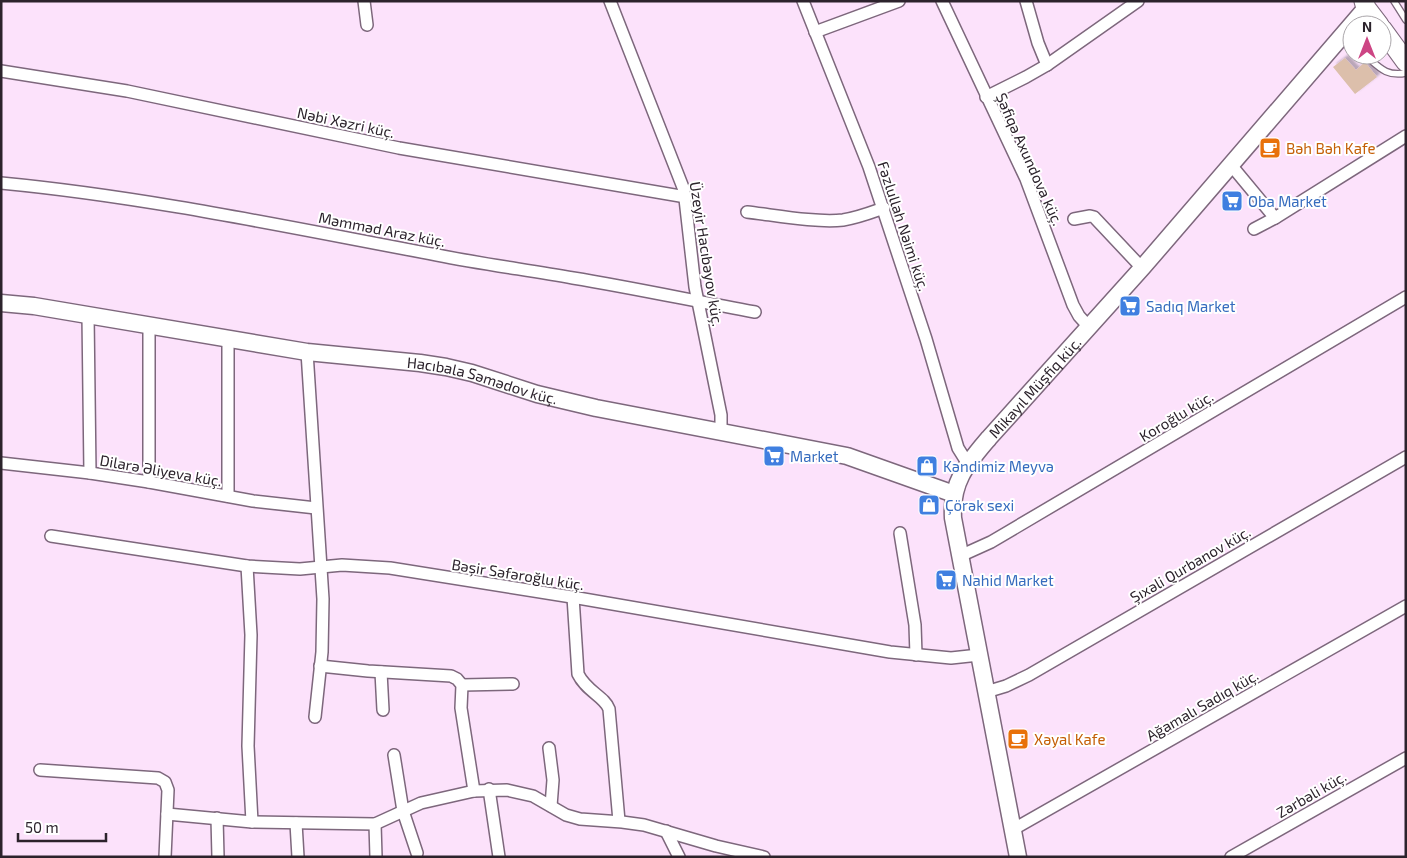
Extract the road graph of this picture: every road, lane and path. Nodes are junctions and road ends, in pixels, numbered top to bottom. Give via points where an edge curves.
1 (364, 1) edge
2 (610, 1) edge
3 (803, 1) edge
4 (899, 1) edge
5 (942, 1) edge
6 (1026, 1) edge
7 (1138, 1) edge
8 (1394, 1) edge
9 (1367, 5) edge
10 (1406, 20) edge
11 (367, 25) dead end
12 (815, 32) junction
13 (1392, 43) edge
14 (1406, 62) edge
15 (1047, 65) junction
16 (1377, 65) edge
17 (1, 71) edge
18 (1406, 73) edge
19 (986, 97) junction
20 (1406, 136) edge
21 (1231, 164) junction
22 (1, 183) edge
23 (686, 197) junction
24 (884, 208) junction
25 (746, 212) dead end
26 (1275, 218) junction
27 (1074, 219) dead end
28 (1254, 229) dead end
29 (1142, 268) junction
30 (1406, 297) edge
31 (697, 301) junction
32 (1, 303) edge
33 (755, 312) dead end
34 (88, 316) junction
35 (149, 325) junction
36 (1089, 327) junction
37 (228, 338) junction
38 (307, 352) junction
39 (721, 432) junction
40 (1406, 457) edge
41 (1, 463) edge
42 (968, 464) junction
43 (90, 473) junction
44 (149, 482) junction
45 (954, 494) junction
46 (228, 496) junction
47 (316, 508) junction
48 (900, 533) dead end
49 (51, 536) dead end
50 (960, 556) junction
51 (247, 566) junction
52 (320, 566) junction
53 (573, 597) junction
54 (1406, 606) edge
55 (916, 655) junction
56 (979, 655) junction
57 (320, 666) junction
58 (381, 672) junction
59 (462, 684) junction
60 (513, 684) dead end
61 (986, 692) junction
62 (383, 710) dead end
63 (315, 717) dead end
64 (549, 748) dead end
65 (394, 755) dead end
66 (1406, 758) edge
67 (40, 770) dead end
68 (489, 789) junction
69 (474, 791) junction
70 (551, 806) junction
71 (403, 811) junction
72 (167, 814) junction
73 (217, 818) junction
74 (619, 821) junction
75 (252, 822) junction
76 (296, 824) junction
77 (375, 824) junction
78 (1012, 830) junction
79 (666, 831) junction
80 (417, 853) dead end
81 (165, 857) edge
82 (218, 857) edge
83 (298, 857) edge
84 (376, 857) edge
85 (499, 857) edge
86 (679, 857) edge
87 (764, 857) edge
88 (1018, 857) edge
89 (1231, 857) edge

1 - 11 street
2 - 23 street, Üzeyir Hacıbəyov küç.
3 - 12 street, Fəzlullah Nəimi küç.
4 - 12 street
5 - 19 street, Şəfiqə Axundova küç.
6 - 15 street
7 - 15 street
8 - 10 lane
9 - 21 main road, Mikayıl Müşfiq küç. via 1345,37
12 - 24 street, Fəzlullah Nəimi küç.
13 - 14 main road
15 - 19 street
16 - 18 lane via 1397,75
17 - 23 street, Nəbi Xəzri küç. via 127,91 399,148
19 - 36 street, Şəfiqə Axundova küç. via 1026,179 1073,305
20 - 26 street
21 - 26 street
21 - 29 main road, Mikayıl Müşfiq küç.
22 - 31 street, Məmməd Araz küç. via 189,208
23 - 31 street, Üzeyir Hacıbəyov küç.
24 - 25 street via 862,216 828,221
24 - 42 street, Fəzlullah Nəimi küç. via 958,448
26 - 28 street
27 - 29 street via 1094,217
29 - 36 main road, Mikayıl Müşfiq küç.
30 - 50 street, Koroğlu küç. via 991,542
31 - 33 street, Məmməd Araz küç.
31 - 39 street, Üzeyir Hacıbəyov küç. via 721,415
32 - 34 main road, Hacıbala Səmədov küç.
34 - 35 main road, Hacıbala Səmədov küç.
34 - 43 street
35 - 37 main road, Hacıbala Səmədov küç.
35 - 44 street
36 - 42 main road, Mikayıl Müşfiq küç.
37 - 38 main road, Hacıbala Səmədov küç.
37 - 46 street
38 - 39 main road, Hacıbala Səmədov küç. via 446,367 537,394
38 - 47 street
39 - 45 main road, Hacıbala Səmədov küç. via 847,456
40 - 61 street, Şıxəli Qurbanov küç. via 1029,675
41 - 43 street, Dilarə Əliyeva küç.
42 - 45 main road, Mikayıl Müşfiq küç. via 961,473
43 - 44 street, Dilarə Əliyeva küç.
44 - 46 street, Dilarə Əliyeva küç.
45 - 50 main road, Mikayıl Müşfiq küç.
46 - 47 street, Dilarə Əliyeva küç.
47 - 52 street
48 - 55 street via 915,624
49 - 51 street, Bəşir Səfəroğlu küç.
50 - 56 main road, Mikayıl Müşfiq küç.
51 - 52 street, Bəşir Səfəroğlu küç. via 300,569
51 - 75 street via 251,635 248,746
52 - 53 street, Bəşir Səfəroğlu küç. via 390,568
52 - 57 street via 323,635
53 - 55 street, Bəşir Səfəroğlu küç.
53 - 74 street via 578,674 584,685 606,702 609,709
54 - 78 street, Ağamalı Sadıq küç.
55 - 56 street, Bəşir Səfəroğlu küç. via 951,658
56 - 61 main road, Mikayıl Müşfiq küç.
57 - 58 street
57 - 63 street
58 - 59 street via 451,676
58 - 62 street
59 - 60 street
59 - 69 street via 462,708
61 - 78 main road, Mikayıl Müşfiq küç.
64 - 70 street via 553,780
65 - 71 street
66 - 89 street, Zərbəli küç.
67 - 72 street via 158,778 165,782 168,790
68 - 69 street
68 - 70 street via 533,796
68 - 85 street
69 - 71 street via 421,803
70 - 74 street via 580,819
71 - 77 street
71 - 80 street
72 - 73 street
72 - 81 street
73 - 75 street
73 - 82 street
74 - 79 street
75 - 76 street
76 - 77 street
76 - 83 street
77 - 84 street
78 - 88 main road, Mikayıl Müşfiq küç.
79 - 86 street
79 - 87 street

